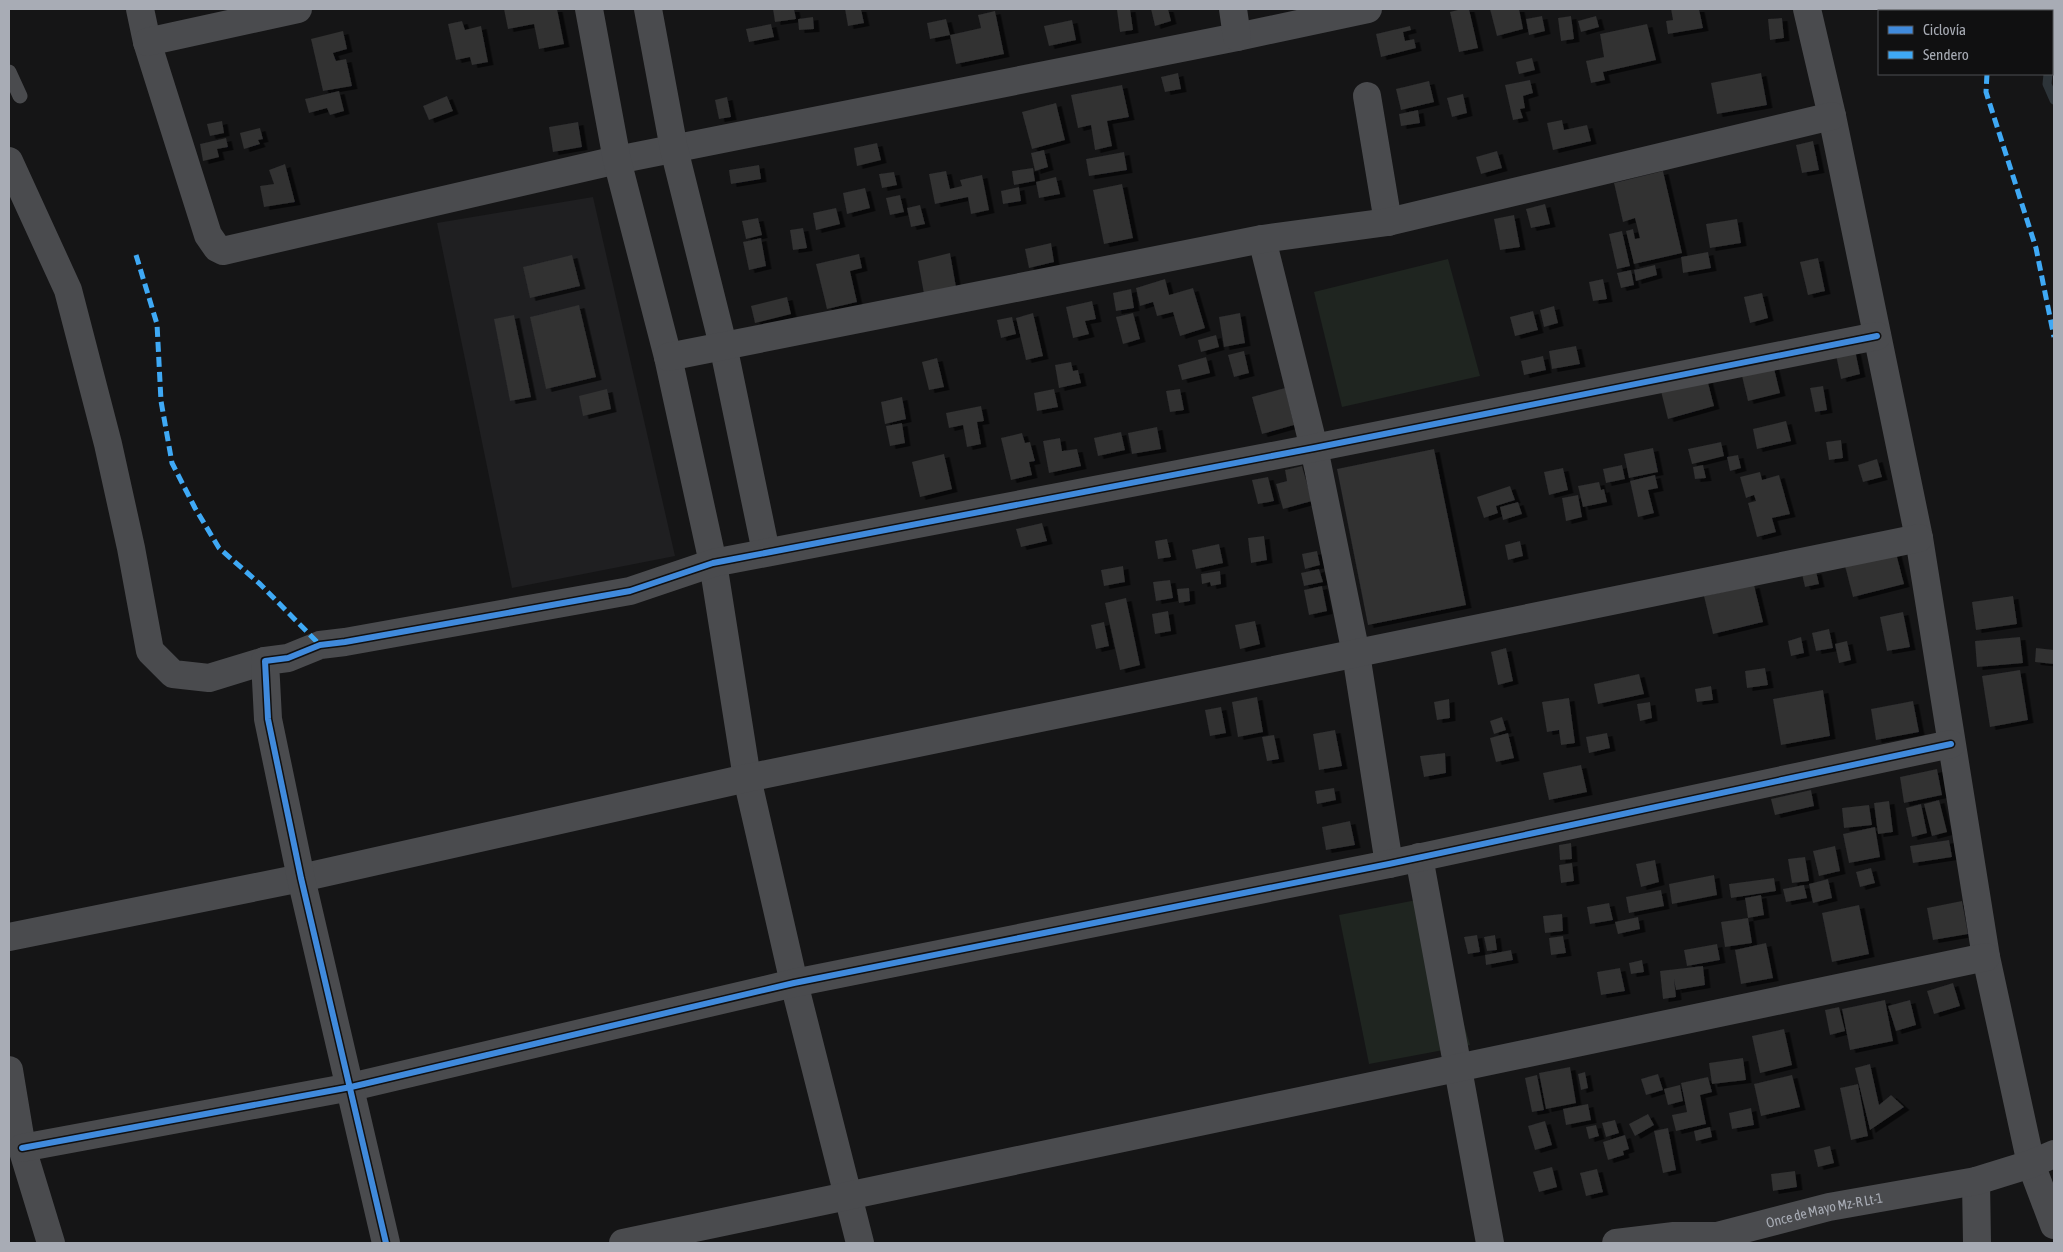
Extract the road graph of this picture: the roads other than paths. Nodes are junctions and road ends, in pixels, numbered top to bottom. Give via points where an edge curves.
1 (140, 9) edge
2 (298, 9) edge
3 (589, 9) edge
4 (648, 9) edge
5 (1233, 9) edge
6 (1807, 9) edge
7 (1361, 10) edge
8 (1237, 37) junction
9 (147, 42) junction
10 (9, 72) edge
11 (20, 96) dead end
12 (1367, 96) dead end
13 (1832, 116) junction
14 (674, 149) junction
15 (617, 160) junction
16 (9, 161) edge
17 (1388, 222) junction
18 (1262, 239) junction
19 (1877, 336) junction
20 (723, 345) junction
21 (668, 357) junction
22 (1314, 448) junction
23 (1919, 538) junction
24 (766, 552) junction
25 (713, 563) junction
26 (1356, 654) junction
27 (265, 661) junction
28 (1951, 744) junction
29 (747, 778) junction
30 (1420, 857) junction
31 (1389, 864) junction
32 (300, 878) junction
33 (9, 937) edge
34 (1986, 957) junction
35 (794, 983) junction
36 (1457, 1067) junction
37 (9, 1070) edge
38 (351, 1087) junction
39 (22, 1148) junction
40 (2043, 1159) edge
41 (1976, 1181) junction
42 (848, 1198) junction
43 (2054, 1224) edge
44 (1721, 1240) edge
45 (51, 1243) edge
46 (386, 1243) edge
47 (623, 1243) edge
48 (860, 1243) edge
49 (1490, 1243) edge
50 (1616, 1243) edge
51 (1978, 1243) edge

1 - 9 street
2 - 9 street
3 - 15 street
4 - 14 street
5 - 8 street
6 - 13 street
7 - 8 street
8 - 14 street
9 - 15 street via 208,235 223,251
10 - 11 lane
12 - 17 street
13 - 17 street
13 - 19 street
14 - 15 street
14 - 20 street
15 - 21 street
16 - 27 street via 68,290 110,453 150,651 173,674 209,678
17 - 18 street
18 - 20 street
18 - 22 street
19 - 22 street
19 - 23 street
20 - 21 street
20 - 24 street
21 - 25 street
22 - 24 street
22 - 26 street
23 - 26 street
23 - 28 street
24 - 25 street
25 - 27 street via 630,591 320,644 288,658
25 - 29 street
26 - 29 street
26 - 31 street
27 - 32 street via 268,719
28 - 30 street
28 - 34 street
29 - 32 street
29 - 35 street
30 - 31 street
30 - 36 street
31 - 35 street
32 - 33 street
32 - 38 street
34 - 36 street
34 - 40 street
35 - 38 street
35 - 42 street
36 - 42 street
36 - 49 street
37 - 39 street
38 - 39 street
38 - 46 street
39 - 45 street
40 - 41 street, Once de Mayo Mz-R Lt-1
40 - 43 street
41 - 44 street, Once de Mayo Mz-R Lt-1 via 1829,1207
41 - 51 street
42 - 47 street
42 - 48 street
44 - 50 street, Once de Mayo Mz-R Lt-1 via 1674,1236

